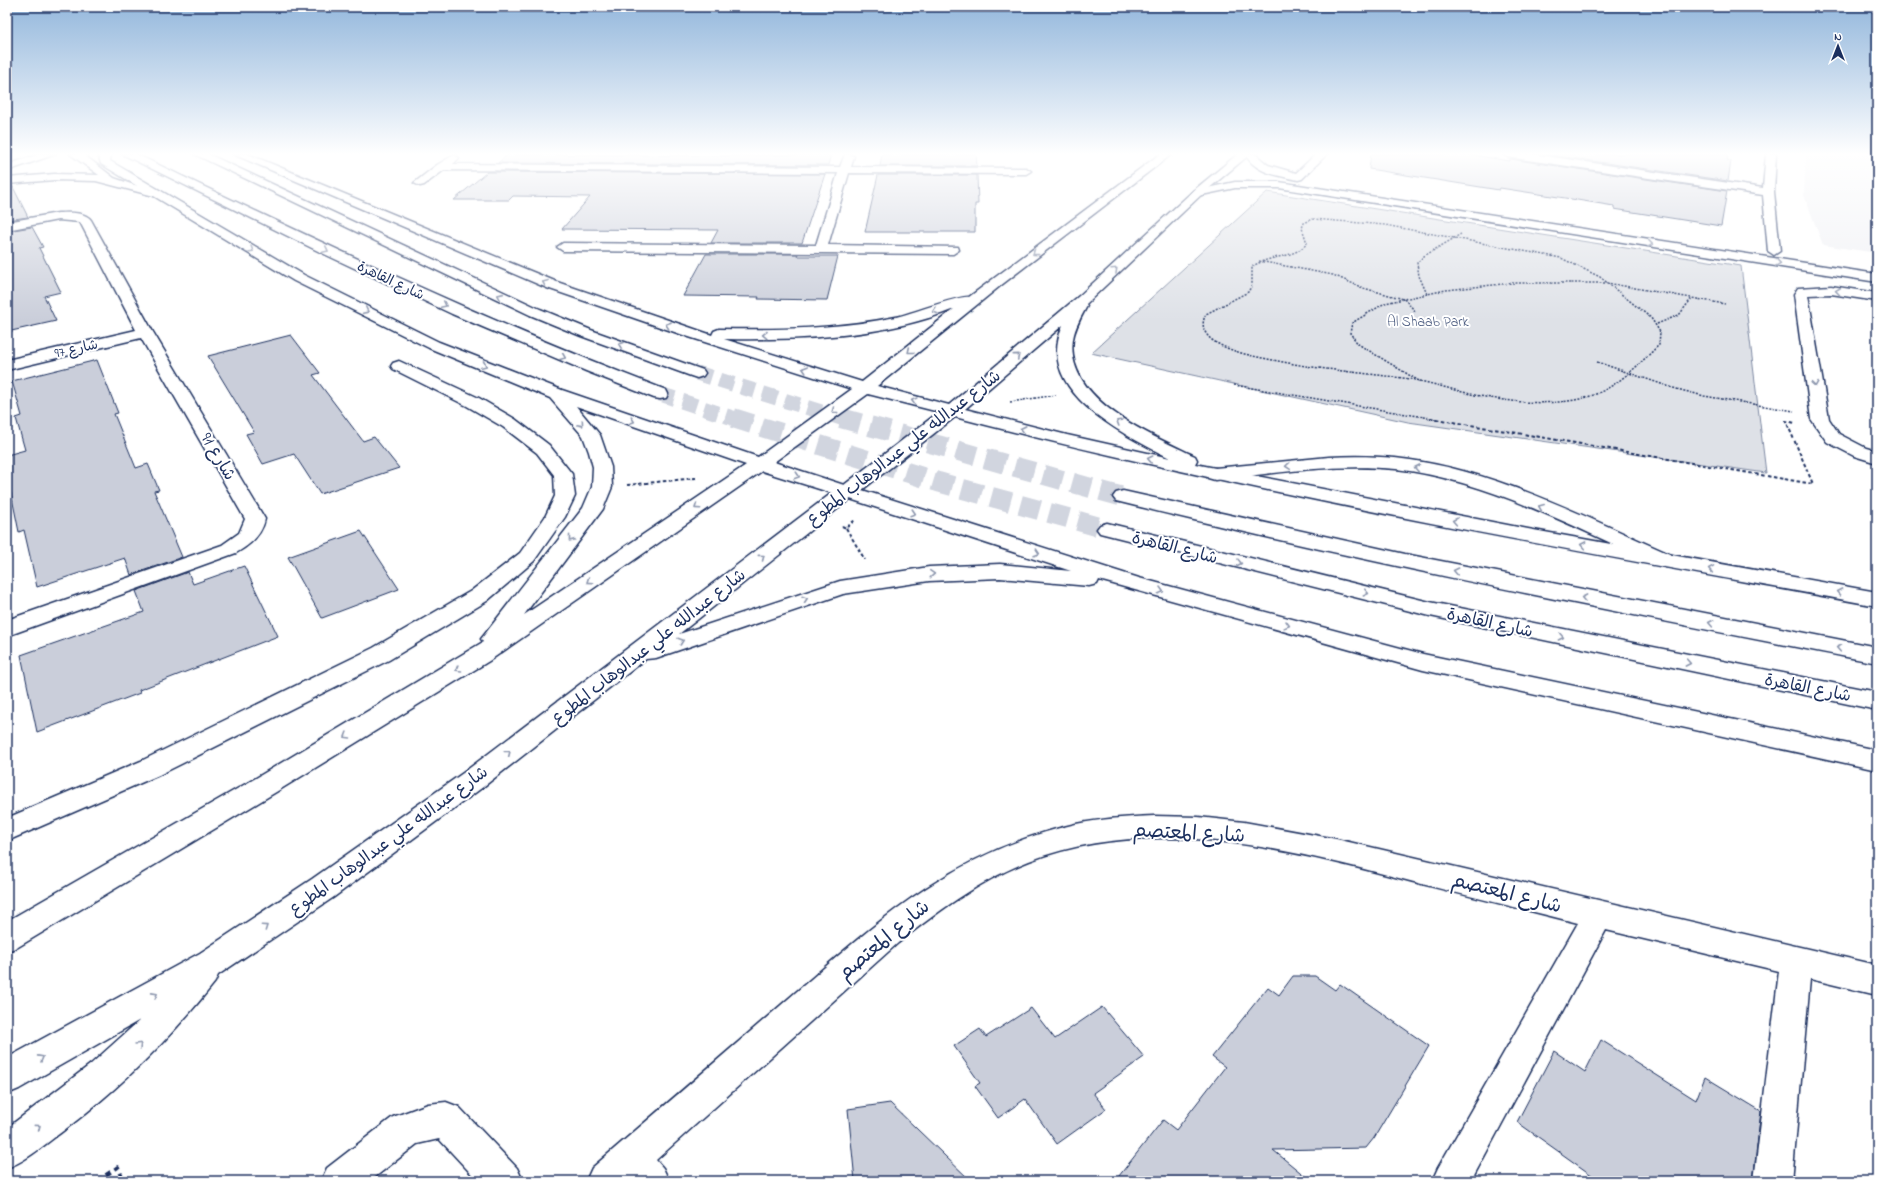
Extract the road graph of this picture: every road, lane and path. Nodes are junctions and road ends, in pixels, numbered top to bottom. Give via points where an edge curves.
1 (182, 209) edge
2 (243, 209) edge
3 (317, 209) edge
4 (371, 209) edge
5 (833, 209) edge
6 (1093, 209) edge
7 (1179, 209) edge
8 (1427, 209) edge
9 (1499, 209) edge
10 (1770, 209) edge
11 (1487, 219) junction
12 (7, 226) edge
13 (1451, 239) junction
14 (563, 247) dead end
15 (821, 248) junction
16 (953, 250) dead end
17 (1774, 251) junction
18 (1259, 261) junction
19 (1877, 267) edge
20 (1871, 277) edge
21 (995, 283) junction
22 (1607, 283) junction
23 (1877, 287) edge
24 (1427, 294) junction
25 (1877, 297) edge
26 (1692, 298) junction
27 (1084, 299) junction
28 (1404, 299) junction
29 (1725, 304) dead end
30 (1416, 312) dead end
31 (1657, 324) junction
32 (145, 332) junction
33 (694, 334) junction
34 (1597, 362) dead end
35 (7, 365) edge
36 (399, 366) dead end
37 (697, 373) tunnel mouth
38 (1628, 374) junction
39 (1422, 382) junction
40 (1234, 385) dead end
41 (865, 388) junction
42 (1082, 392) junction
43 (556, 394) junction
44 (660, 394) tunnel mouth
45 (1003, 403) dead end
46 (952, 411) junction
47 (1823, 422) junction
48 (1877, 457) edge
49 (760, 464) junction
50 (1215, 474) junction
51 (697, 478) dead end
52 (602, 487) junction
53 (848, 492) junction
54 (1123, 497) tunnel mouth
55 (846, 528) dead end
56 (1107, 529) tunnel mouth
57 (1666, 561) junction
58 (878, 582) junction
59 (1131, 583) junction
60 (1877, 599) edge
61 (7, 628) edge
62 (481, 655) junction
63 (1877, 655) edge
64 (631, 658) junction
65 (1877, 701) edge
66 (1877, 760) edge
67 (7, 830) edge
68 (1599, 914) junction
69 (7, 938) edge
70 (1796, 961) junction
71 (211, 963) junction
72 (1877, 980) edge
73 (7, 1077) edge
74 (7, 1150) edge
75 (628, 1174) edge
76 (97, 1181) edge
77 (124, 1181) edge
78 (340, 1181) edge
79 (504, 1181) edge
80 (1451, 1181) edge
81 (1773, 1181) edge

1 -> 43 main road via 299,278 434,345
2 -> 44 main road, شارع القاهرة via 487,326
37 -> 3 main road, شارع القاهرة via 586,333 529,309
33 -> 4 main road via 552,285
5 - 15 main road
6 -> 21 main road
27 -> 7 main road, شارع عبدالله علي عبدالوهاب المطوع
8 - 11 main road
9 - 17 main road
10 - 17 main road
11 - 13 path
11 -> 20 main road
12 - 32 main road, شارع 91 via 57,218 85,220
13 - 18 path via 1385,225 1313,219 1304,223 1302,228 1307,243 1305,247 1290,254
13 - 22 path via 1561,258
13 - 24 path via 1418,262 1419,276
14 - 15 main road
15 - 16 main road
17 - 19 main road
18 - 28 path via 1321,272 1363,288
18 - 39 path via 1252,267 1252,284 1247,292 1207,313 1202,321 1207,337 1223,346 1277,363
20 - 23 main road
21 -> 33 main road via 951,306 880,325 812,334 772,336
21 -> 41 main road
22 - 24 path via 1504,284
22 - 26 path
22 - 31 path
24 - 28 path
25 -> 47 main road via 1820,290 1803,291 1801,294
26 - 29 path
26 - 31 path via 1679,315
27 - 42 main road via 1072,320 1065,342 1071,375
46 -> 27 main road, شارع عبدالله علي عبدالوهاب المطوع
28 - 30 path
28 - 39 path via 1385,303 1363,315 1352,323 1350,333 1358,344
31 - 38 path via 1660,332 1659,345
32 - 35 main road, شارع 97
32 - 61 main road, شارع 91 via 253,514 253,528 246,537 229,549
41 -> 33 main road
34 - 38 path
36 - 67 main road via 473,402 509,423 543,449 563,474 565,496 555,517 527,557 479,596 381,654 150,768
38 - 39 path via 1599,394 1549,402 1500,399
38 - 47 path via 1704,396
40 - 47 path via 1813,484 1786,421
46 -> 41 main road
41 -> 49 main road
42 - 45 path
50 -> 42 main road via 1136,433 1104,413
43 -> 49 main road
43 -> 52 main road via 591,435 602,467
50 -> 46 main road via 1064,440
46 - 53 main road, شارع عبدالله علي عبدالوهاب المطوع
47 - 48 main road via 1833,438
49 -> 53 main road
49 -> 62 main road
57 -> 50 main road
57 -> 50 main road via 1527,501 1437,471 1396,464 1362,462
51 - 52 path
52 -> 62 main road via 593,509 578,530
53 -> 59 main road
64 -> 53 main road, شارع عبدالله علي عبدالوهاب المطوع
63 -> 54 main road via 1276,534
55 - 58 path
56 -> 65 main road, شارع القاهرة via 1437,610
60 -> 57 main road
58 -> 59 main road via 929,574 1000,571
64 -> 58 main road via 840,588
59 -> 66 main road via 1422,662
62 -> 69 main road
71 -> 64 main road, شارع عبدالله علي عبدالوهاب المطوع via 323,888 467,784
68 - 70 main road, شارع المعتصم
68 - 75 main road, شارع المعتصم via 1334,851 1237,832 1192,828 1112,830 1032,847 999,860 957,882 926,902 887,933
68 - 80 main road
70 - 72 main road, شارع المعتصم
70 - 81 main road
73 -> 71 main road, شارع عبدالله علي عبدالوهاب المطوع
74 -> 71 main road via 83,1094 134,1050 177,1006
76 - 77 path via 118,1167
78 - 79 main road via 406,1130 428,1122 446,1120

